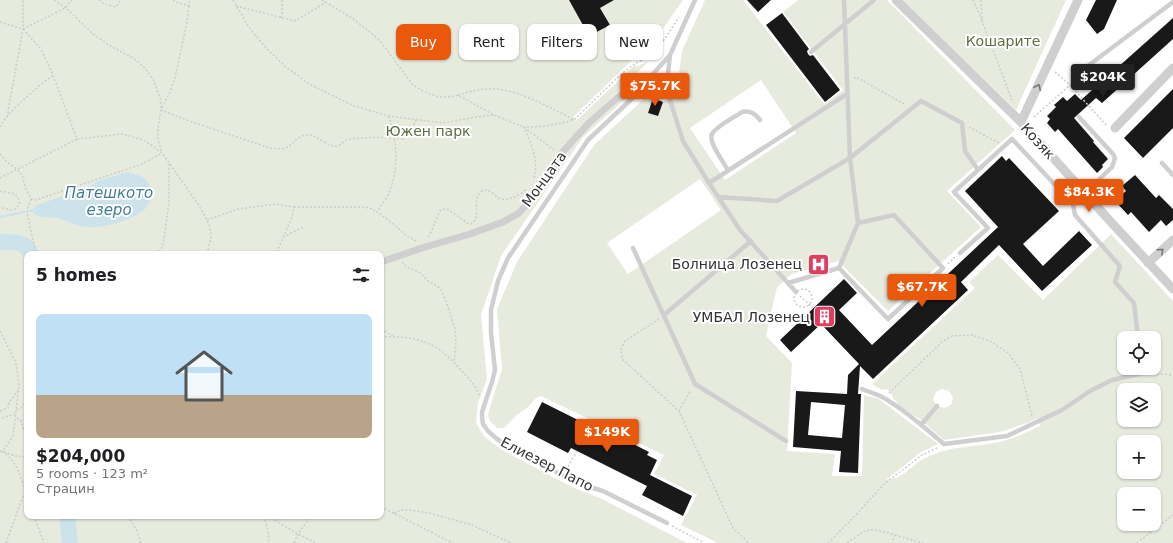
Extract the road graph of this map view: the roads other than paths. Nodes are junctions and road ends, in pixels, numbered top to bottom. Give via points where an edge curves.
1 (695, 0) edge
2 (844, 0) edge
3 (874, 0) edge
4 (896, 0) edge
5 (1078, 0) edge
6 (1173, 2) edge
7 (845, 24) junction
8 (811, 52) dead end
9 (670, 55) junction
10 (1173, 68) edge
11 (1081, 71) dead end
12 (644, 84) junction
13 (668, 94) junction
14 (848, 94) junction
15 (1079, 117) dead end
16 (760, 120) dead end
17 (1021, 122) junction
18 (1112, 128) road end
19 (850, 158) junction
20 (1162, 163) dead end
21 (728, 170) junction
22 (978, 170) junction
23 (1173, 175) edge
24 (709, 183) junction
25 (1085, 193) junction
26 (718, 197) junction
27 (858, 223) junction
28 (1173, 240) edge
29 (751, 242) junction
30 (634, 248) dead end
31 (960, 253) road end
32 (384, 261) edge
33 (1148, 262) junction
34 (839, 268) junction
35 (788, 283) junction
36 (1173, 289) edge
37 (796, 292) dead end
38 (664, 316) junction
39 (1137, 331) edge
40 (1127, 375) edge
41 (862, 389) dead end
42 (937, 406) dead end
43 (922, 425) junction
44 (786, 441) dead end
45 (667, 523) road end

1 - 9 lane, Елиезер Папо
2 - 7 lane
3 - 7 lane
4 - 17 street, Козяк
17 -> 5 street
6 - 11 lane
7 - 8 lane
7 - 14 lane
9 - 12 lane, Елиезер Папо
9 - 13 lane
10 - 18 street
12 - 13 lane
12 - 32 street, Монцата via 632,87 589,123 561,154 519,213 512,218 470,234 424,244
12 - 45 lane, Елиезер Папо via 640,92 588,140 508,258 490,310 495,370 482,417 488,431 517,452
13 - 24 lane via 683,141
14 - 19 lane
14 - 21 lane
15 - 25 lane via 1115,158 1112,167
16 - 21 lane via 751,112 742,112 712,134 712,142
17 - 25 street, Козяк
19 - 22 lane via 922,101 962,123 965,151
19 - 26 lane via 777,201
19 - 27 lane
20 - 23 lane
21 - 24 lane
22 - 31 lane via 954,192 988,228
22 - 39 lane via 1012,139 1017,144 1073,204 1075,215 1120,266 1115,282 1134,303
24 - 26 lane
25 - 33 street, Козяк
26 - 29 lane
27 - 34 lane
27 - 34 lane via 894,215 943,268 888,319
33 -> 28 street
29 - 35 lane
29 - 38 lane
30 - 38 lane
33 - 36 street, Козяк
34 - 35 lane
35 - 37 lane
38 - 44 lane via 695,384
40 - 43 lane via 1090,391 1062,410 1007,436 944,444
41 - 43 lane via 884,398
42 - 43 lane

